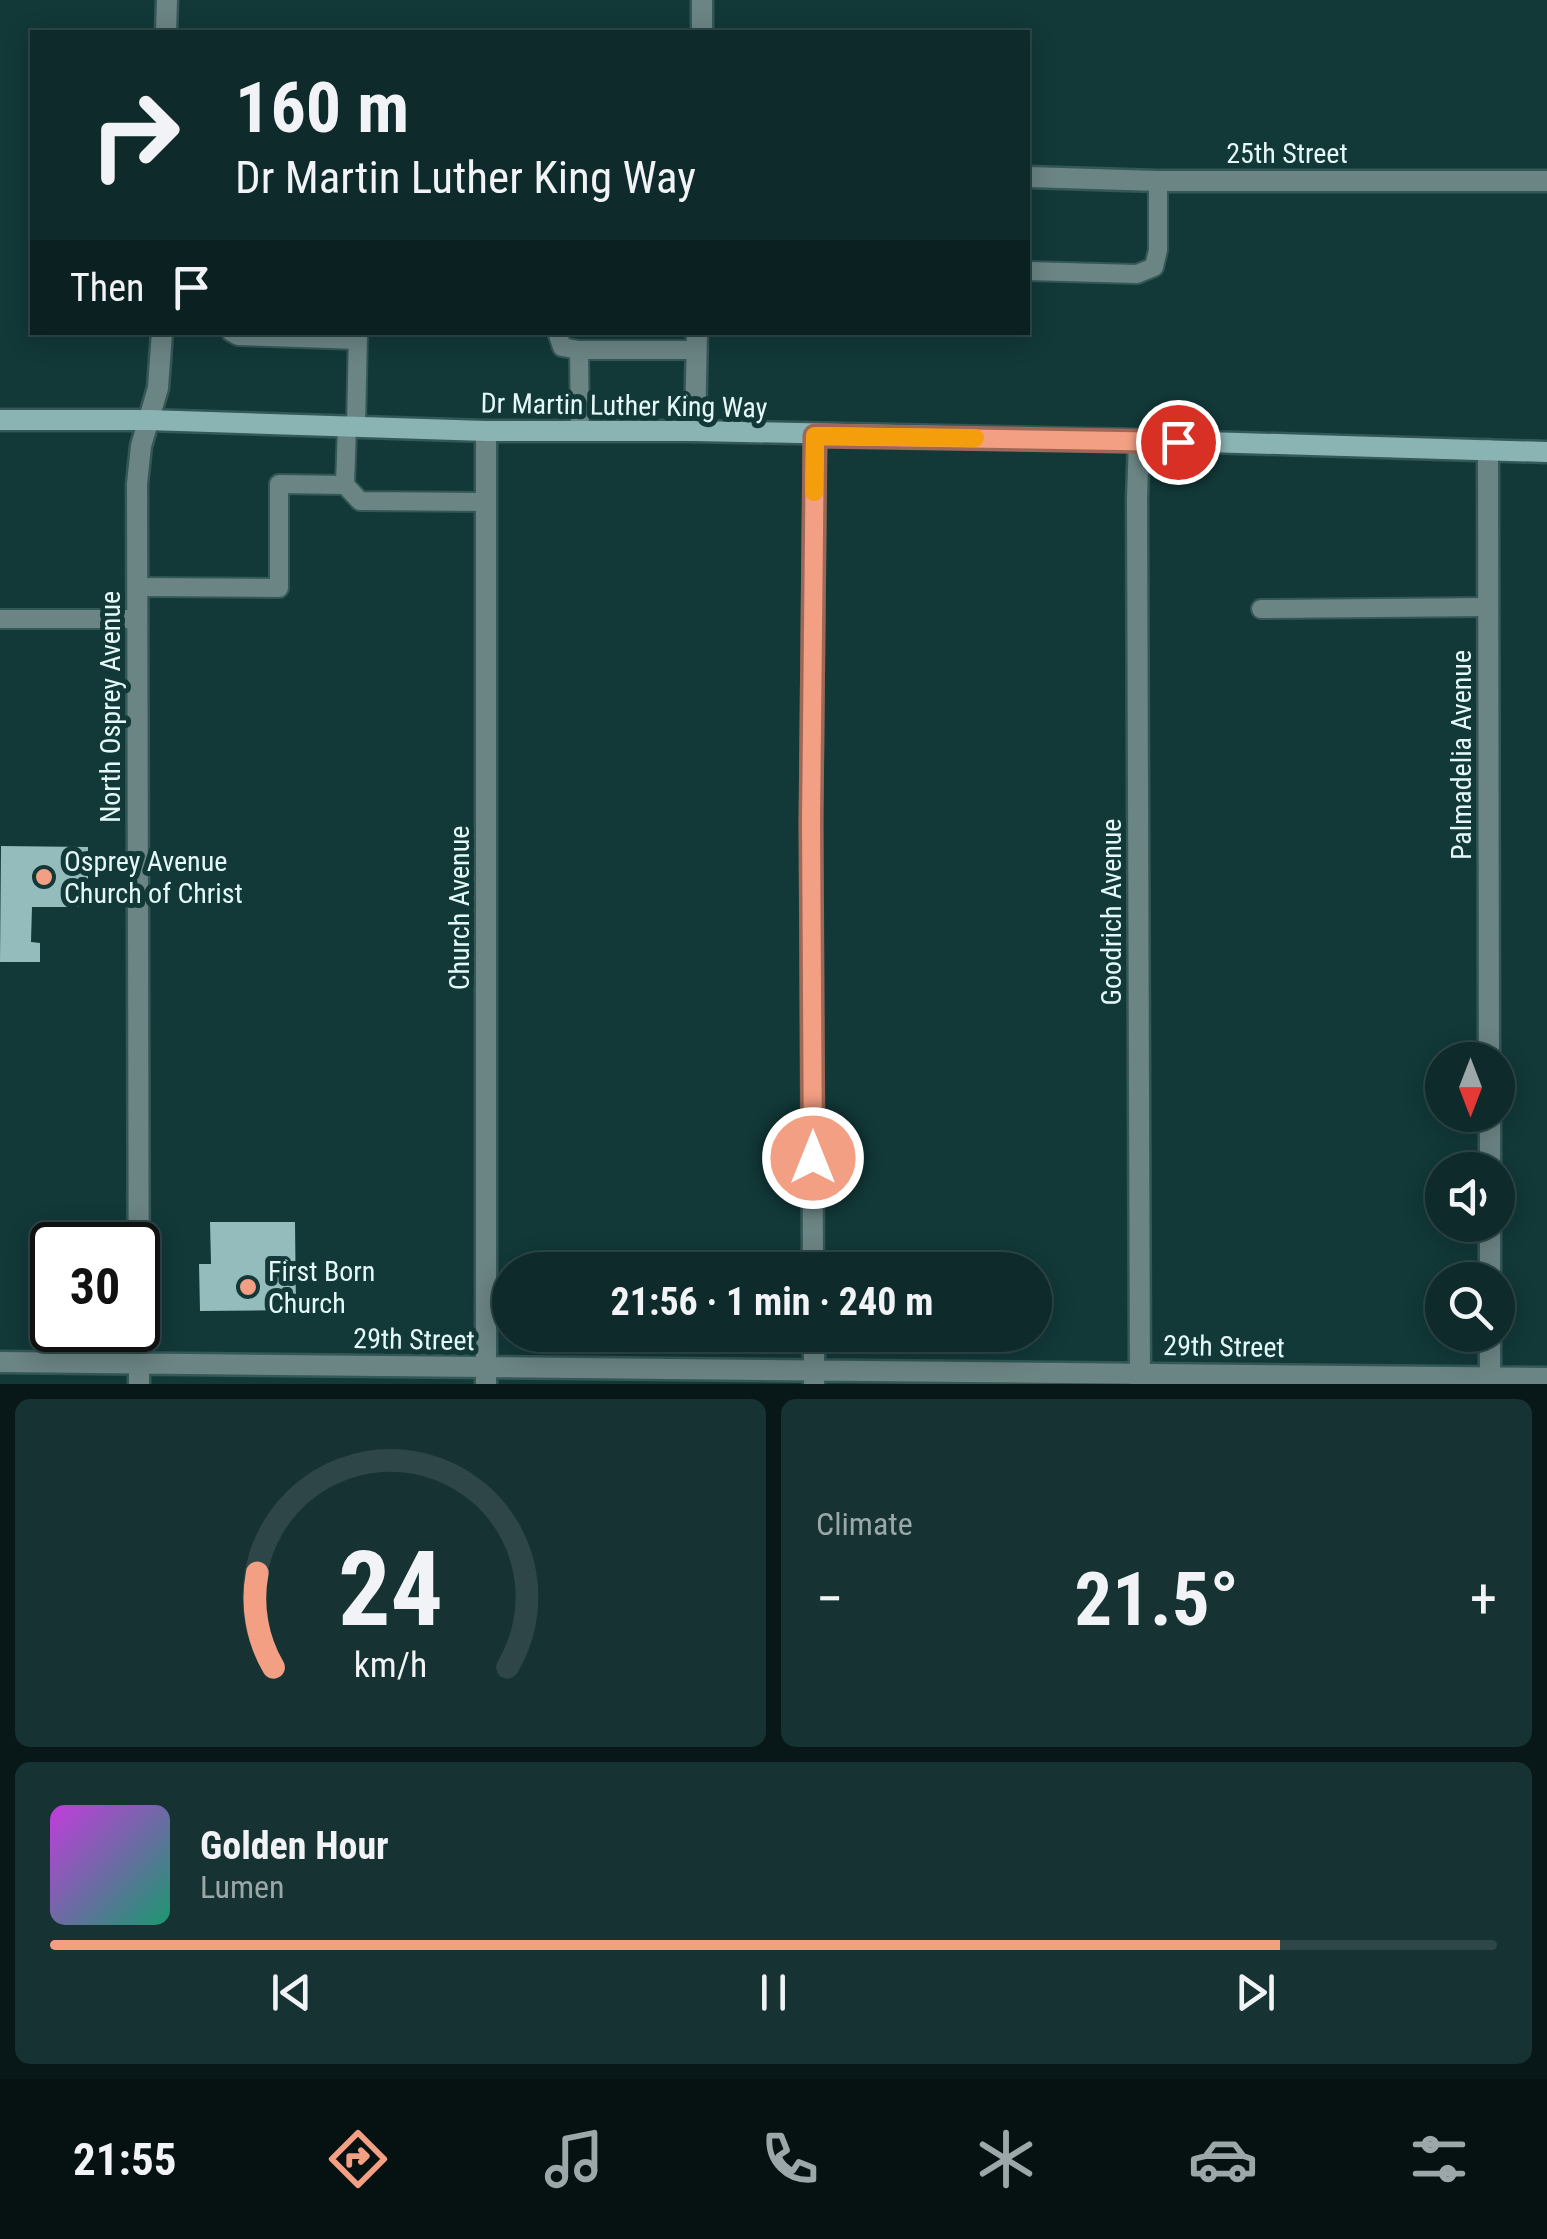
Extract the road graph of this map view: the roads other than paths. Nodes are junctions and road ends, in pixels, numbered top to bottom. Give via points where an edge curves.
1 (167, 0) edge
2 (702, 0) edge
3 (166, 30) edge
4 (702, 30) edge
5 (1030, 177) edge
6 (1158, 181) junction
7 (1547, 182) edge
8 (1030, 271) edge
9 (162, 335) edge
10 (236, 335) edge
11 (557, 335) edge
12 (358, 336) edge
13 (697, 341) edge
14 (579, 350) junction
15 (0, 420) edge
16 (148, 420) junction
17 (351, 427) junction
18 (486, 432) junction
19 (580, 432) junction
20 (696, 432) junction
21 (815, 436) junction
22 (1139, 440) junction
23 (1488, 450) junction
24 (1547, 452) edge
25 (344, 485) junction
26 (486, 502) junction
27 (138, 587) junction
28 (1489, 607) junction
29 (1261, 609) dead end
30 (0, 619) edge
31 (137, 619) junction
32 (1490, 1042) edge
33 (813, 1252) edge
34 (1490, 1352) edge
35 (0, 1362) edge
36 (139, 1374) edge
37 (486, 1376) edge
38 (814, 1377) edge
39 (1547, 1378) edge
40 (1140, 1379) edge
41 (1490, 1380) edge

1 - 3 street
2 - 4 street
5 - 6 street, 25th Street
6 - 7 street, 25th Street
6 - 8 lane via 1154,267 1137,274
9 - 16 street, North Osprey Avenue
10 - 12 lane
11 - 14 lane via 562,347
12 - 17 lane
13 - 14 lane
13 - 20 street
14 - 19 lane
15 - 16 street, Dr Martin Luther King Way
16 - 17 street, Dr Martin Luther King Way
16 - 27 street, North Osprey Avenue via 137,484
17 - 18 street, Dr Martin Luther King Way
17 - 25 lane
18 - 19 street, Dr Martin Luther King Way
18 - 26 street, Church Avenue
19 - 20 street, Dr Martin Luther King Way
20 - 21 street, Dr Martin Luther King Way
21 - 22 street, Dr Martin Luther King Way
21 - 33 street
22 - 23 street, Dr Martin Luther King Way
22 - 40 street, Goodrich Avenue
23 - 24 street, Dr Martin Luther King Way
23 - 28 street, Palmadelia Avenue
25 - 26 lane via 360,501
25 - 27 lane via 279,484 279,588
26 - 37 street, Church Avenue
27 - 31 street, North Osprey Avenue
28 - 29 lane
28 - 32 street, Palmadelia Avenue
30 - 31 lane
31 - 36 street, North Osprey Avenue
34 - 41 street
35 - 36 street, 29th Street
36 - 37 street, 29th Street
37 - 38 street, 29th Street
38 - 40 street, 29th Street
39 - 41 street, 29th Street
40 - 41 street, 29th Street

